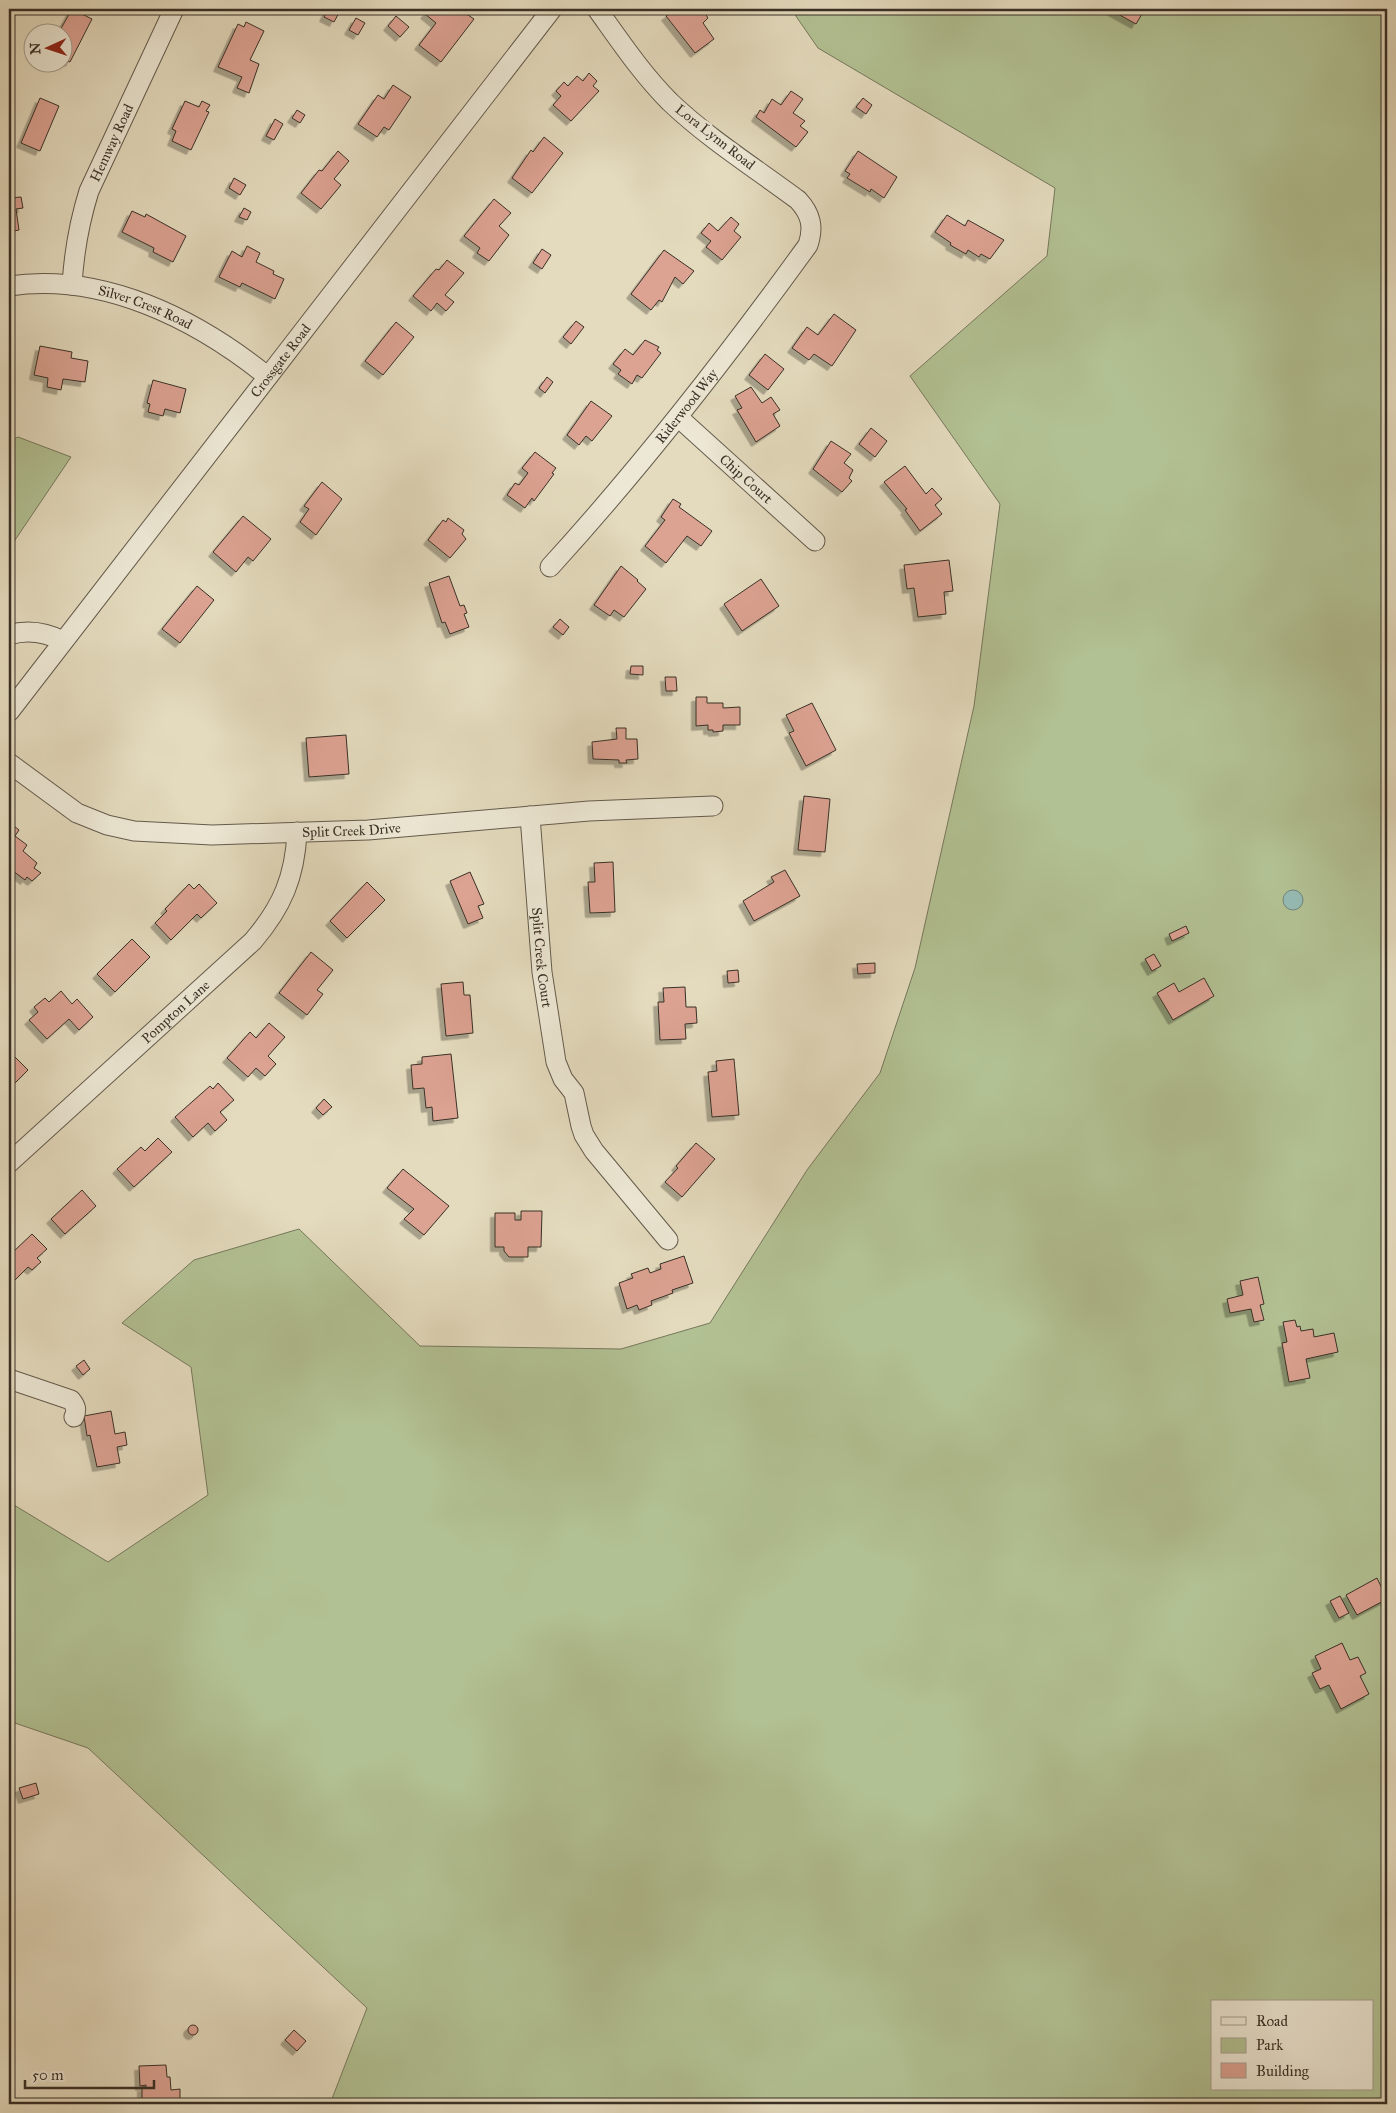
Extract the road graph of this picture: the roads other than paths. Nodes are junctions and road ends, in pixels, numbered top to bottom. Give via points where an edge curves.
1 (174, 9) edge
2 (552, 9) edge
3 (597, 9) edge
4 (811, 236) joint
5 (72, 285) junction
6 (9, 286) edge
7 (267, 376) junction
8 (678, 417) junction
9 (815, 541) dead end
10 (550, 568) dead end
11 (9, 634) edge
12 (62, 641) junction
13 (9, 712) edge
14 (9, 763) edge
15 (713, 806) dead end
16 (530, 816) junction
17 (297, 832) junction
18 (9, 1163) edge
19 (668, 1240) dead end
20 (9, 1379) edge
21 (74, 1417) dead end

1 - 5 street, Hemway Road via 89,191 79,222
2 - 7 street, Crossgate Road
3 - 4 street, Lora Lynn Road via 642,71 670,102 807,209
4 - 8 street, Riderwood Way via 808,245 732,350
5 - 6 street, Silver Crest Road
5 - 7 street, Silver Crest Road via 124,297 176,317 237,352
7 - 12 street, Crossgate Road
8 - 9 street, Chip Court
8 - 10 street, Riderwood Way via 610,502
11 - 12 street via 35,632
12 - 13 street, Crossgate Road
14 - 17 street, Split Creek Drive via 77,813 108,826 190,834
15 - 16 street, Split Creek Drive
16 - 17 street, Split Creek Drive via 368,830
16 - 19 street, Split Creek Court via 542,972 556,1062 574,1093 584,1136
17 - 18 street, Pompton Lane via 291,877 270,922
20 - 21 street via 71,1400 76,1405

